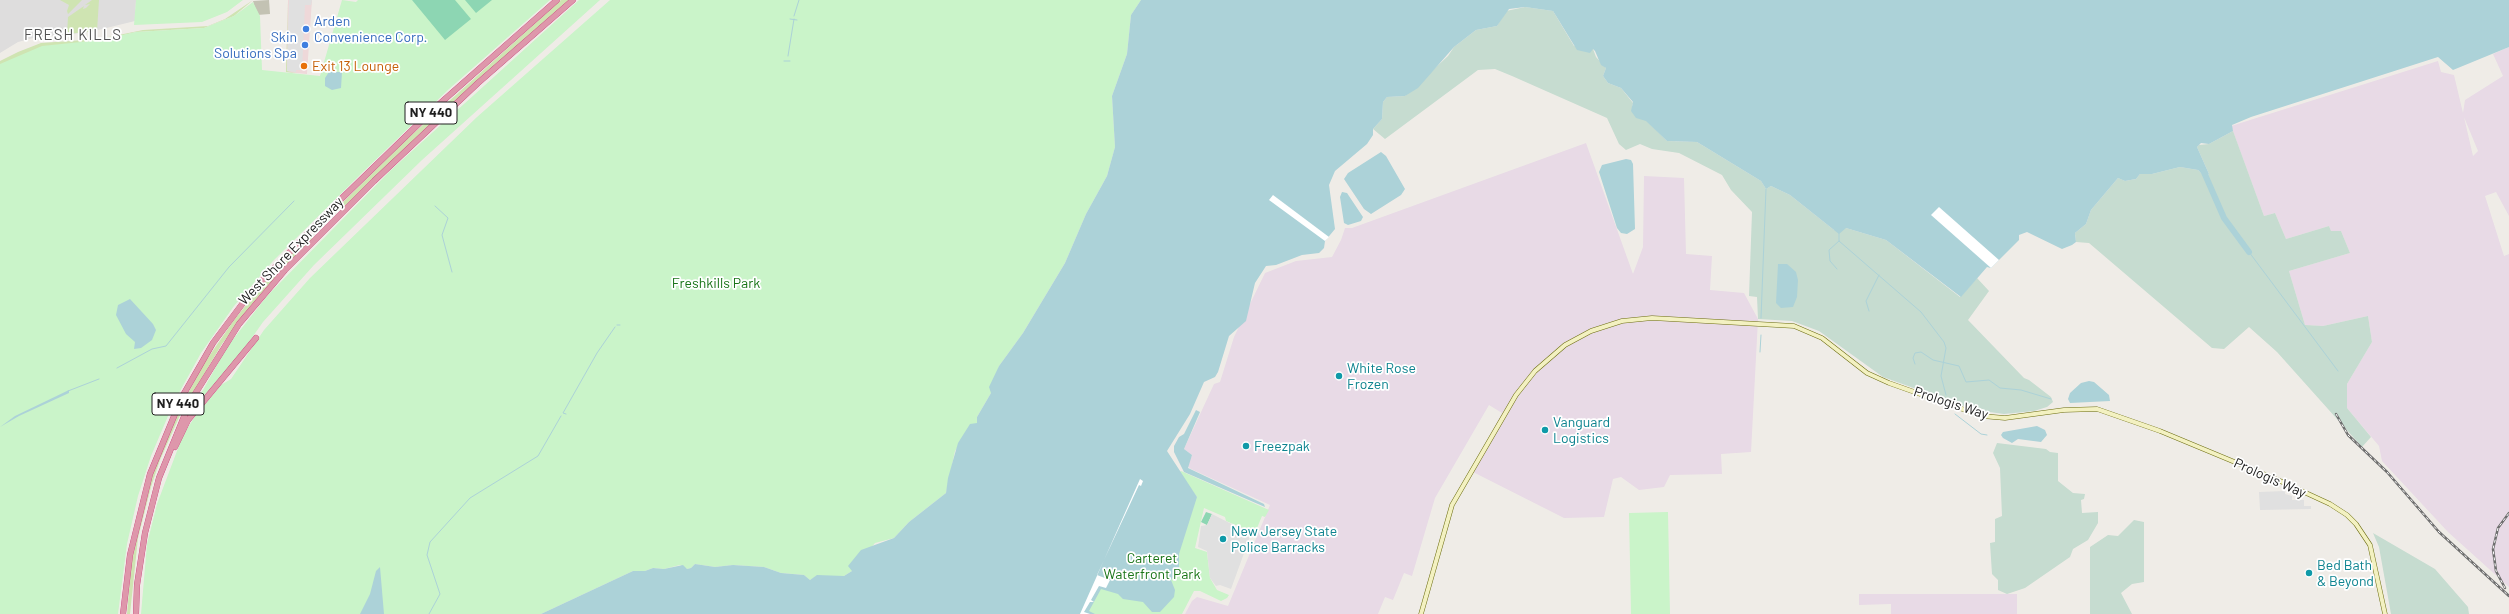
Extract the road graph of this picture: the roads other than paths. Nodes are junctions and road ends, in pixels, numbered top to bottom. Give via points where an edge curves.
1 (557, 0) edge
2 (573, 0) edge
3 (256, 338) dead end
4 (152, 505) junction
5 (123, 614) edge
6 (136, 614) edge
7 (1421, 614) edge
8 (2385, 614) edge

1 - 5 highway, West Shore Expressway / NY 440 via 436,107 337,203 266,275 213,343 182,397 150,474 130,555
2 - 4 highway, West Shore Expressway / NY 440 via 406,151 259,298 221,349 190,402 168,455
3 - 4 highway via 188,420
4 - 6 highway, West Shore Expressway / NY 440 via 141,559
7 - 8 main road, Prologis Way via 1452,505 1503,416 1535,371 1565,345 1591,331 1622,321 1652,318 1794,326 1822,338 1867,373 1982,416 2005,418 2086,408 2106,410 2192,444 2330,504 2356,524 2370,545

